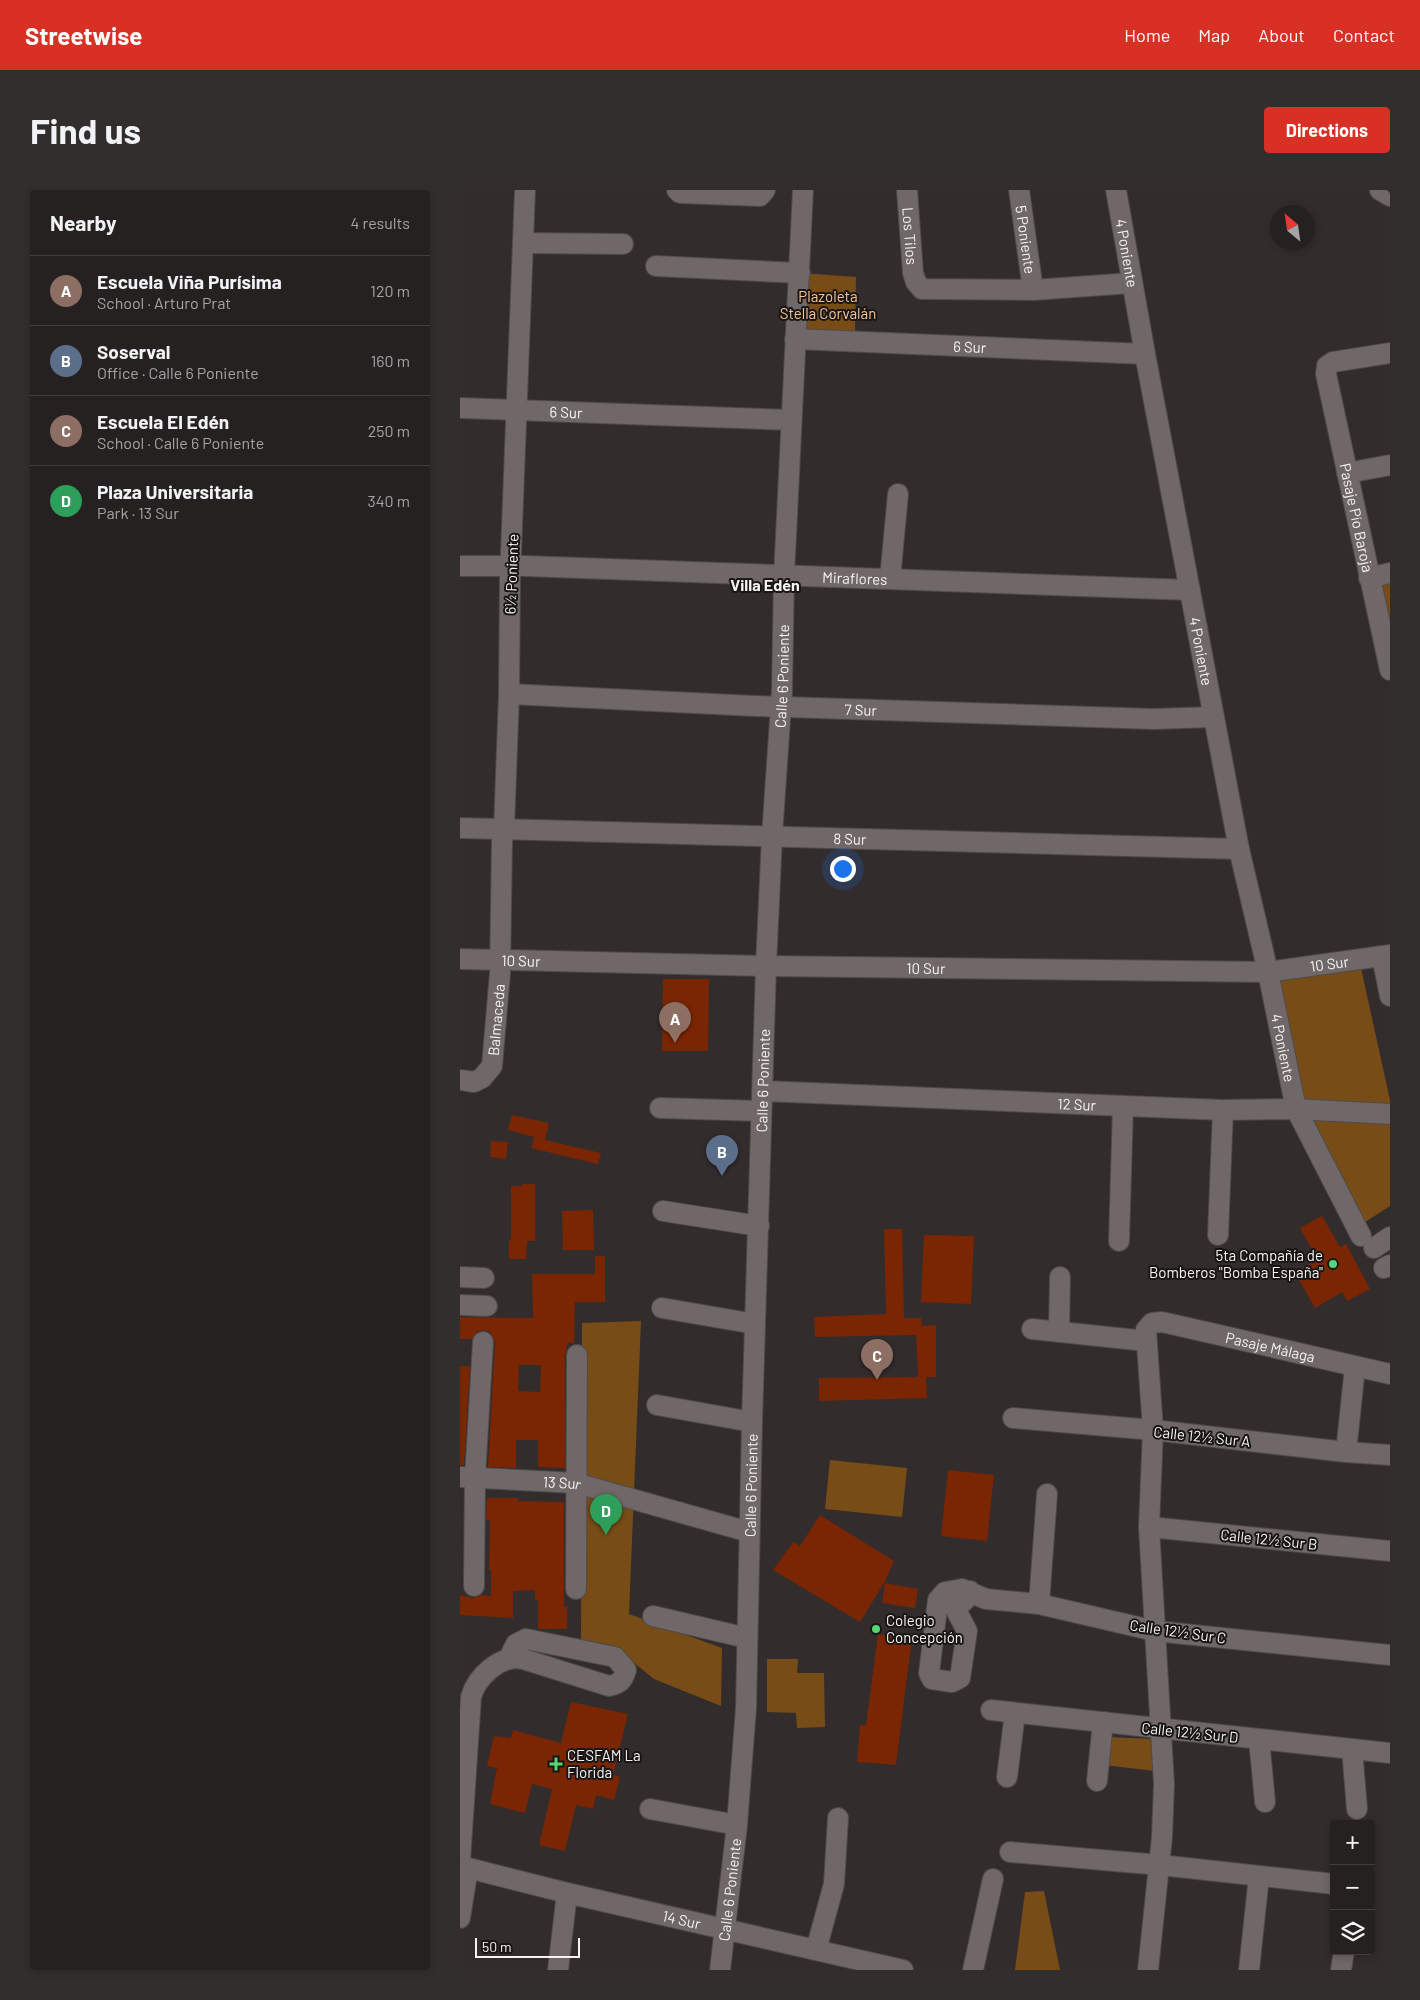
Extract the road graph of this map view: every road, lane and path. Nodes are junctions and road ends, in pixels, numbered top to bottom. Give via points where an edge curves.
1 (526, 190) edge
2 (676, 190) edge
3 (766, 190) edge
4 (804, 190) edge
5 (907, 190) edge
6 (1019, 190) edge
7 (1116, 190) edge
8 (523, 243) junction
9 (624, 244) dead end
10 (656, 266) dead end
11 (800, 273) junction
12 (1132, 283) junction
13 (1034, 290) junction
14 (795, 338) junction
15 (1390, 353) edge
16 (1144, 354) junction
17 (460, 408) edge
18 (516, 409) junction
19 (791, 420) junction
20 (1390, 465) edge
21 (1347, 473) junction
22 (898, 494) dead end
23 (460, 566) edge
24 (511, 566) junction
25 (1390, 573) edge
26 (784, 576) junction
27 (1369, 578) junction
28 (890, 579) junction
29 (1190, 590) junction
30 (1390, 670) edge
31 (509, 694) junction
32 (781, 706) junction
33 (1213, 717) junction
34 (460, 828) edge
35 (504, 829) junction
36 (772, 836) junction
37 (1239, 849) junction
38 (1386, 956) edge
39 (500, 958) junction
40 (460, 959) edge
41 (766, 966) junction
42 (1268, 972) junction
43 (1390, 996) edge
44 (460, 1080) edge
45 (762, 1101) junction
46 (1123, 1106) junction
47 (660, 1108) dead end
48 (1296, 1109) junction
49 (1223, 1110) junction
50 (1390, 1114) edge
51 (663, 1211) dead end
52 (759, 1226) junction
53 (1218, 1235) dead end
54 (1390, 1237) edge
55 (1118, 1241) dead end
56 (460, 1277) edge
57 (1060, 1277) dead end
58 (484, 1278) dead end
59 (460, 1305) edge
60 (487, 1306) dead end
61 (662, 1308) dead end
62 (755, 1324) junction
63 (1032, 1329) dead end
64 (1059, 1332) junction
65 (1149, 1332) junction
66 (483, 1342) dead end
67 (577, 1355) dead end
68 (1355, 1367) junction
69 (1390, 1374) edge
70 (657, 1405) dead end
71 (1013, 1418) dead end
72 (752, 1422) junction
73 (1153, 1430) junction
74 (1346, 1452) junction
75 (1390, 1455) edge
76 (467, 1477) edge
77 (576, 1483) junction
78 (1048, 1494) dead end
79 (1149, 1527) junction
80 (749, 1532) junction
81 (1390, 1551) edge
82 (474, 1586) dead end
83 (576, 1589) dead end
84 (978, 1595) dead end
85 (1039, 1604) junction
86 (653, 1616) dead end
87 (1155, 1631) junction
88 (747, 1638) junction
89 (1390, 1655) edge
90 (509, 1658) junction
91 (991, 1710) dead end
92 (1014, 1713) junction
93 (1103, 1722) junction
94 (1162, 1728) junction
95 (1259, 1739) junction
96 (1352, 1749) junction
97 (1390, 1753) edge
98 (1006, 1777) dead end
99 (1097, 1781) dead end
100 (1265, 1802) dead end
101 (650, 1809) dead end
102 (1357, 1809) dead end
103 (838, 1818) dead end
104 (737, 1825) junction
105 (1010, 1852) dead end
106 (463, 1865) edge
107 (1160, 1865) junction
108 (1259, 1876) junction
109 (993, 1879) dead end
110 (1330, 1884) edge
111 (567, 1893) junction
112 (460, 1918) edge
113 (725, 1929) junction
114 (816, 1950) junction
115 (1344, 1955) edge
116 (558, 1970) edge
117 (720, 1970) edge
118 (899, 1970) edge
119 (973, 1970) edge
120 (1148, 1970) edge
121 (1249, 1970) edge
122 (1342, 1970) edge

1 - 8 street, 6½ Poniente
2 - 3 street via 680,193 760,196
4 - 11 street, Calle 6 Poniente
5 - 13 street, Los Tilos via 913,273 922,288
6 - 13 street, 5 Poniente
7 - 12 street, 4 Poniente
8 - 9 street
8 - 18 street, 6½ Poniente
10 - 11 street
11 - 14 street, Calle 6 Poniente
12 - 13 street
12 - 16 street, 4 Poniente
14 - 16 street, 6 Sur
14 - 19 street, Calle 6 Poniente
15 - 21 street, Pasaje Pío Baroja via 1333,362 1327,366
16 - 29 street, 4 Poniente
17 - 18 street, 6 Sur
18 - 19 street, 6 Sur
18 - 24 street, 6½ Poniente
19 - 26 street, Calle 6 Poniente
20 - 21 street
21 - 27 street, Pasaje Pío Baroja
22 - 28 street
23 - 24 street, Miraflores
24 - 26 street, Miraflores
24 - 31 street, 6½ Poniente
25 - 27 street
26 - 28 street, Miraflores
26 - 32 street, Calle 6 Poniente
27 - 30 street, Pasaje Pío Baroja
28 - 29 street, Miraflores
29 - 33 street, 4 Poniente
31 - 32 street, 7 Sur
31 - 35 street, 6½ Poniente
32 - 33 street, 7 Sur via 1154,719
32 - 36 street, Calle 6 Poniente
33 - 37 street, 4 Poniente
34 - 35 street, 8 Sur
35 - 36 street, 8 Sur
35 - 39 street, 6½ Poniente
36 - 37 street, 8 Sur
36 - 41 street, Calle 6 Poniente
37 - 42 street, 4 Poniente
38 - 42 street, 10 Sur
38 - 43 street
39 - 40 street, 10 Sur
39 - 41 street, 10 Sur
39 - 44 street, Balmaceda via 492,1066 474,1082
41 - 42 street, 10 Sur
41 - 45 street, Calle 6 Poniente
42 - 48 street, 4 Poniente
45 - 46 street, 12 Sur
45 - 47 street, 12 Sur
45 - 52 street, Calle 6 Poniente
46 - 49 street, 12 Sur
46 - 55 street
48 - 49 street, 12 Sur
48 - 50 street, 12 Sur
48 - 54 street, 4 Poniente via 1367,1242
49 - 53 street
51 - 52 street
52 - 62 street, Calle 6 Poniente
56 - 58 street
57 - 64 street
59 - 60 street
61 - 62 street
62 - 72 street, Calle 6 Poniente
63 - 64 street, Pasaje Málaga
64 - 65 street, Pasaje Málaga
65 - 68 street, Pasaje Málaga via 1162,1322
65 - 73 street
66 - 76 street
67 - 77 street
68 - 69 street, Pasaje Málaga
68 - 74 street
70 - 72 street
71 - 73 street, Calle 12½ Sur A
72 - 80 street, Calle 6 Poniente
73 - 74 street, Calle 12½ Sur A
73 - 79 street
74 - 75 street, Calle 12½ Sur A
76 - 77 street, 13 Sur
76 - 82 street
77 - 80 street, 13 Sur
77 - 83 street
78 - 85 street
79 - 81 street, Calle 12½ Sur B
79 - 87 street
80 - 88 street, Calle 6 Poniente
84 - 85 street, Calle 12½ Sur C
85 - 87 street, Calle 12½ Sur C
86 - 88 street
87 - 89 street, Calle 12½ Sur C
87 - 94 street
88 - 104 street, Calle 6 Poniente via 746,1708
90 - 90 street via 523,1659 609,1686 620,1682 626,1670 615,1657 526,1639 516,1644
90 - 106 street via 483,1676 471,1697
91 - 92 street, Calle 12½ Sur D
92 - 93 street, Calle 12½ Sur D
92 - 98 street
93 - 94 street, Calle 12½ Sur D
93 - 99 street
94 - 95 street, Calle 12½ Sur D
94 - 107 street via 1164,1809
95 - 96 street, Calle 12½ Sur D
95 - 100 street
96 - 97 street, Calle 12½ Sur D
96 - 102 street
101 - 104 street
103 - 114 street via 834,1884
104 - 113 street, Calle 6 Poniente
105 - 107 street
106 - 111 street, 14 Sur
106 - 112 street
107 - 108 street
107 - 120 street
108 - 110 street
108 - 121 street
109 - 119 street
111 - 113 street, 14 Sur
111 - 116 street
113 - 114 street, 14 Sur
113 - 117 street, Calle 6 Poniente
114 - 118 street, 14 Sur
115 - 122 street

